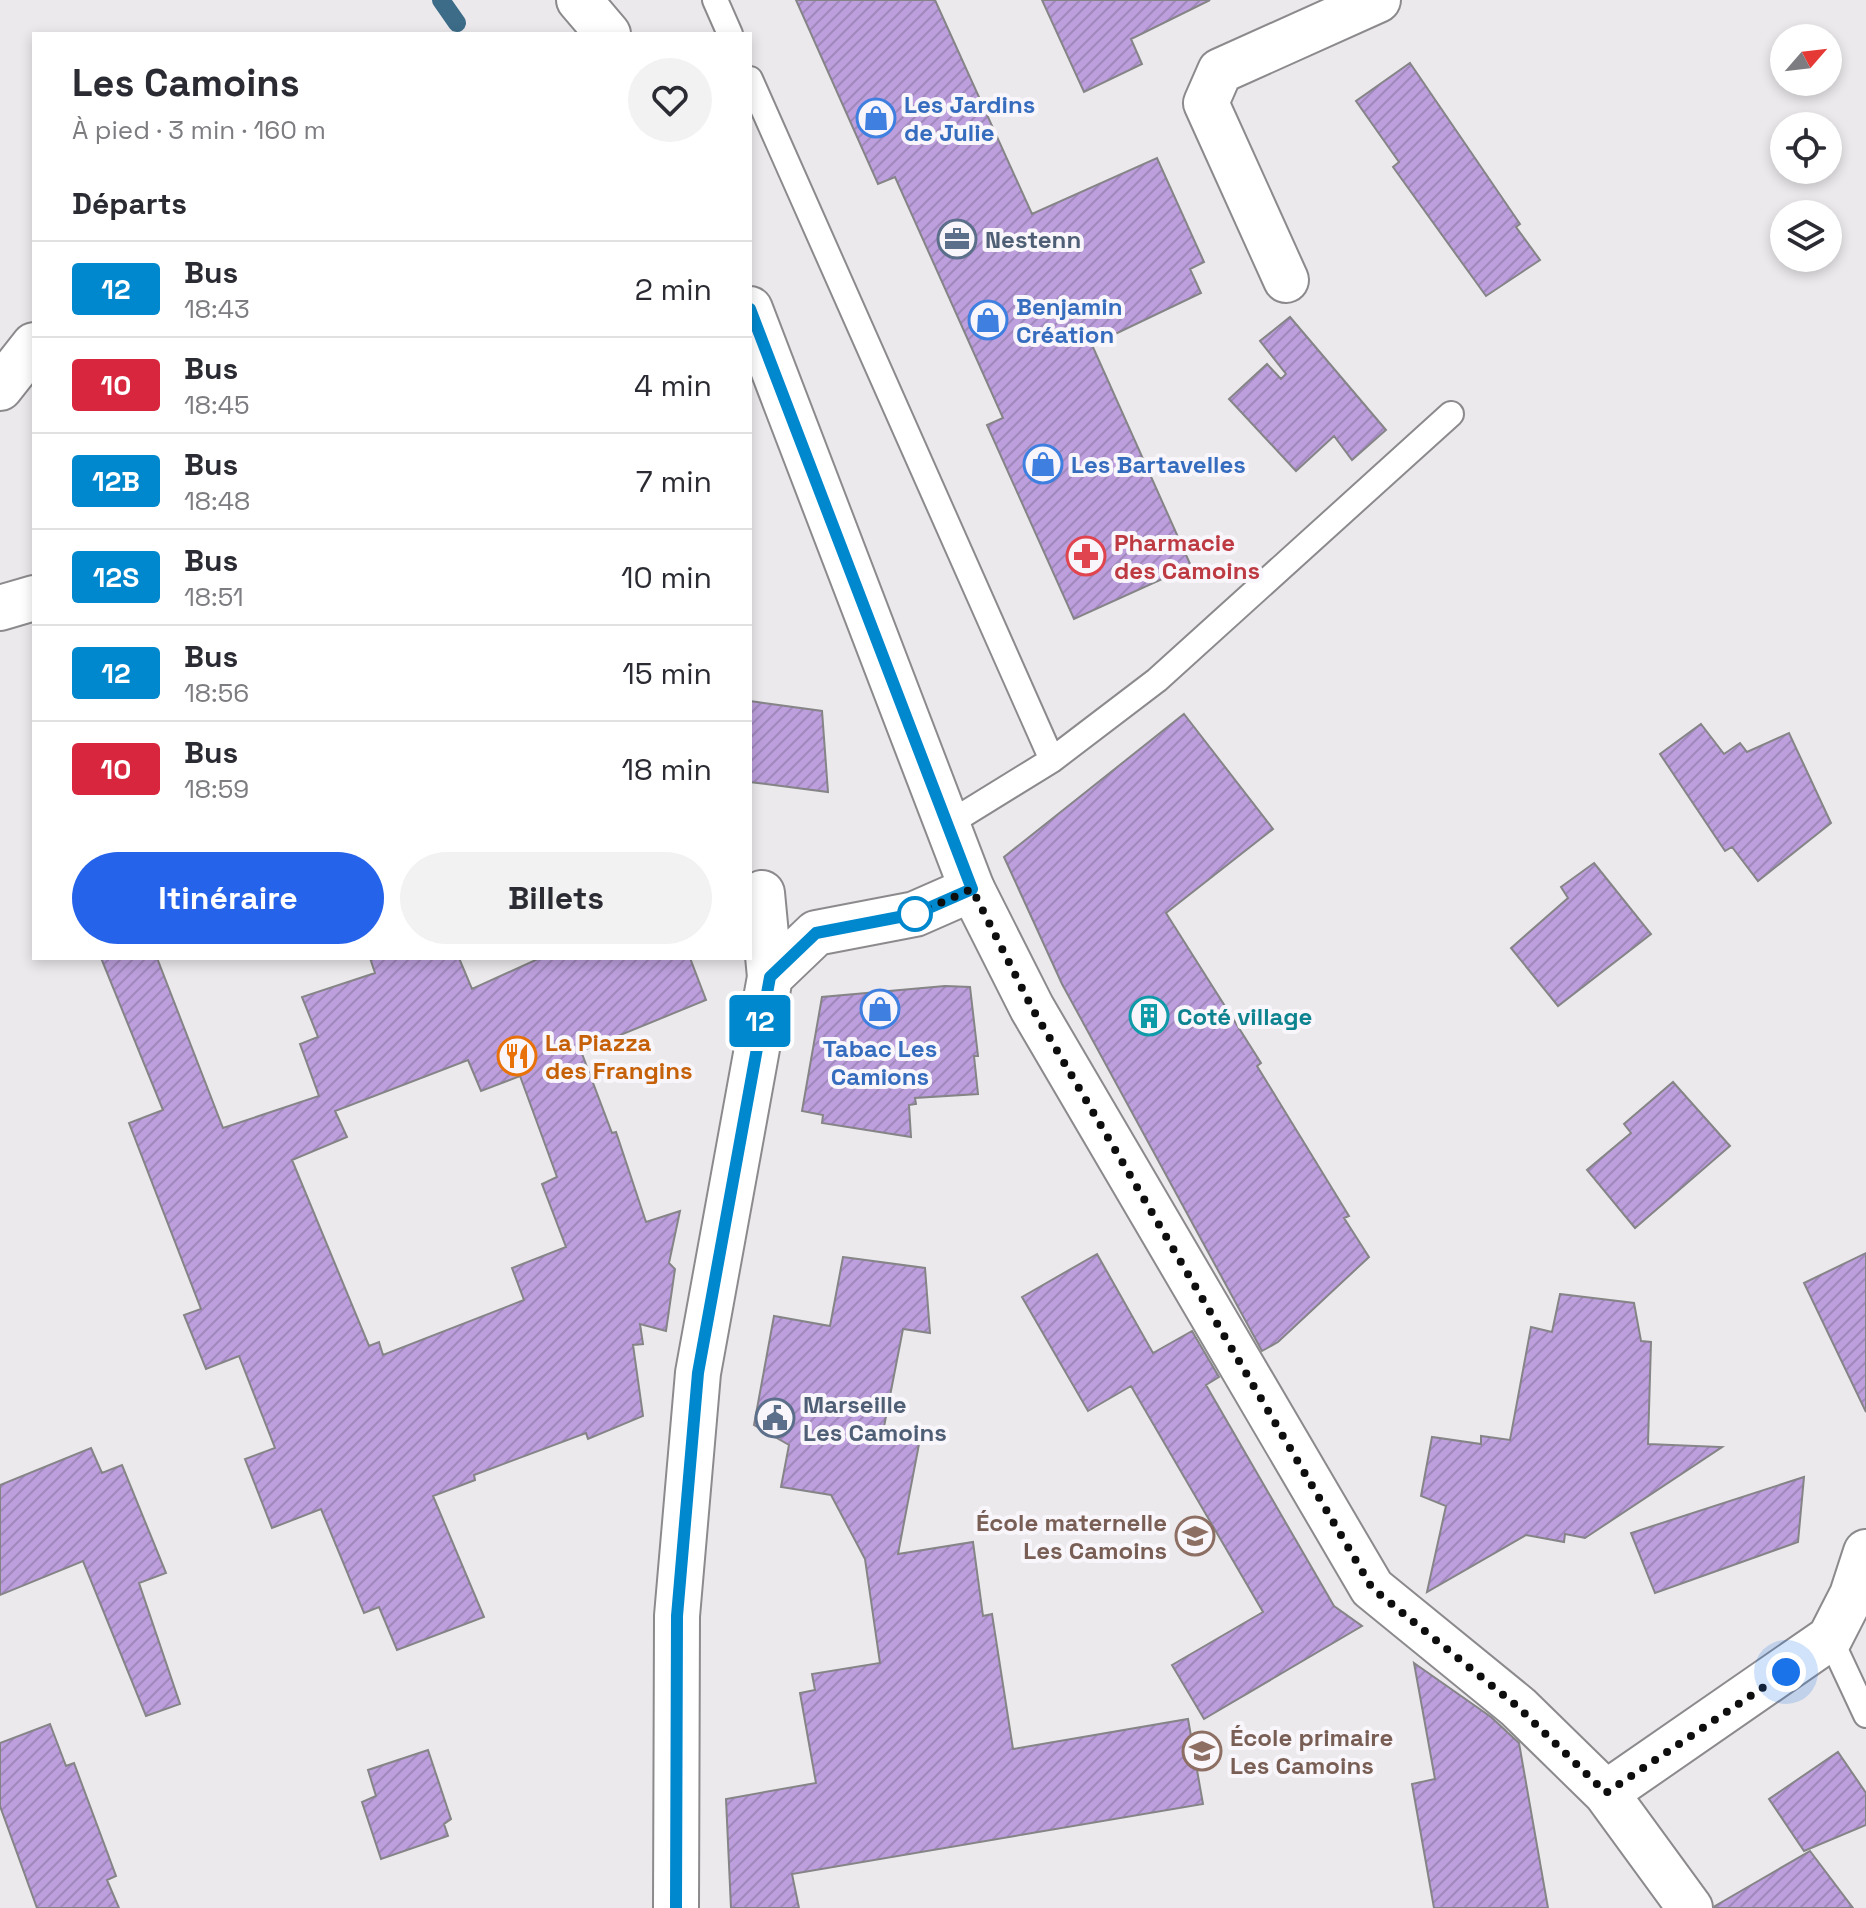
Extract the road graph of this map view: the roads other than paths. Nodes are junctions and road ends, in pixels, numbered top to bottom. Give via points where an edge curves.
1 (563, 0) edge
2 (579, 0) edge
3 (715, 0) edge
4 (1378, 0) edge
5 (573, 32) edge
6 (606, 32) edge
7 (729, 32) edge
8 (752, 84) edge
9 (1286, 280) dead end
10 (752, 314) edge
11 (32, 348) edge
12 (0, 388) edge
13 (1451, 414) dead end
14 (32, 599) edge
15 (0, 608) edge
16 (1052, 760) junction
17 (945, 826) junction
18 (756, 886) edge
19 (972, 889) junction
20 (816, 933) junction
21 (770, 977) junction
22 (1866, 1552) edge
23 (1830, 1638) junction
24 (1866, 1715) edge
25 (1606, 1793) junction
26 (676, 1908) edge
27 (1690, 1908) edge

1 - 5 street
2 - 6 street
3 - 7 lane
4 - 9 street via 1220,71 1206,103
8 - 16 lane
10 - 17 street
11 - 12 street
13 - 16 lane via 1157,680
14 - 15 street
16 - 17 lane
17 - 19 street
18 - 20 street
18 - 21 street
19 - 20 street via 915,914
19 - 25 street via 1032,1008 1372,1588 1518,1707
20 - 21 street
21 - 26 street via 698,1373 677,1616
22 - 23 street
23 - 24 lane
23 - 25 street
25 - 27 street

